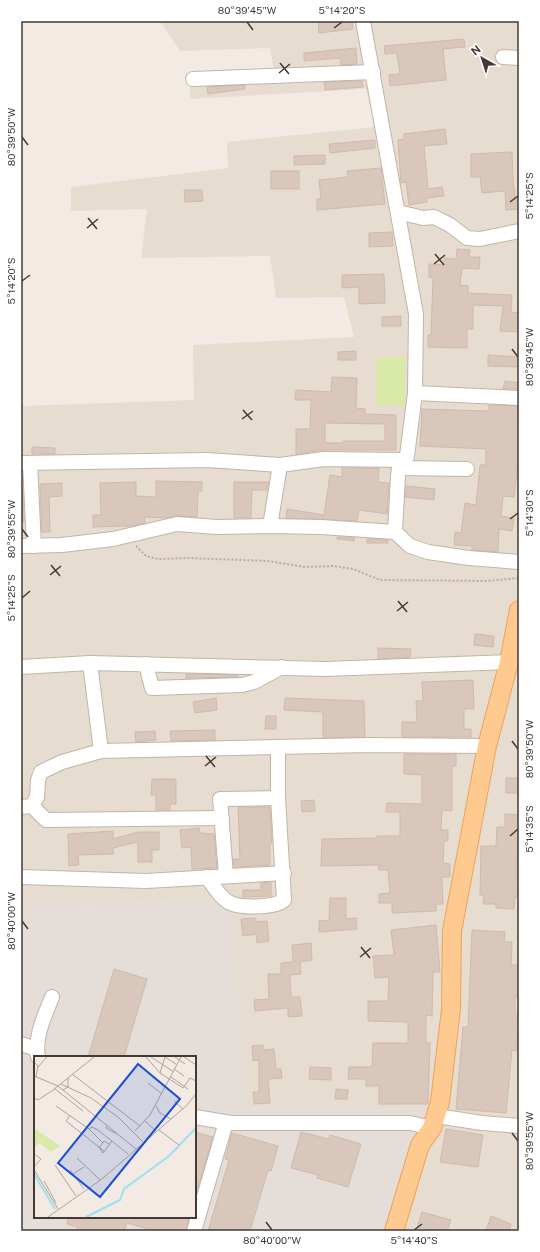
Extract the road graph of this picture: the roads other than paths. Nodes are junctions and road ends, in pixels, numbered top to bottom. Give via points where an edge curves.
1 (364, 21) edge
2 (503, 57) dead end
3 (519, 58) edge
4 (373, 72) junction
5 (193, 79) dead end
6 (398, 212) junction
7 (519, 231) edge
8 (415, 393) junction
9 (519, 398) edge
10 (25, 463) edge
11 (402, 464) junction
12 (280, 465) junction
13 (467, 470) dead end
14 (270, 526) junction
15 (395, 532) junction
16 (28, 546) edge
17 (519, 562) edge
18 (519, 610) edge
19 (509, 662) junction
20 (90, 663) junction
21 (146, 664) junction
22 (21, 667) edge
23 (282, 667) junction
24 (487, 746) junction
25 (278, 747) junction
26 (100, 751) junction
27 (278, 798) junction
28 (26, 806) edge
29 (222, 818) junction
30 (284, 873) junction
31 (226, 876) junction
32 (21, 877) edge
33 (207, 877) junction
34 (52, 997) dead end
35 (21, 1044) edge
36 (38, 1053) edge
37 (196, 1117) edge
38 (226, 1122) junction
39 (434, 1122) junction
40 (519, 1126) edge
41 (194, 1231) edge
42 (394, 1231) edge

1 - 4 street
2 - 3 street
4 - 5 street
4 - 6 street
6 - 7 street via 422,218 438,218 467,238 480,239
6 - 8 street via 416,314
8 - 9 street
8 - 11 street via 408,456
10 - 12 street via 207,460
10 - 16 street
11 - 12 street via 324,459
11 - 13 street
11 - 15 street
12 - 14 street
14 - 15 street via 359,528
14 - 16 street via 217,527 177,524 125,536 62,545
15 - 17 street via 410,546 428,552
18 - 19 main road
19 - 23 street via 326,669
19 - 24 main road
20 - 21 street
20 - 22 street
20 - 26 street
21 - 23 street
21 - 23 street via 152,688 242,685 254,682
24 - 25 street
24 - 39 main road via 452,931 448,1043 440,1102
25 - 26 street
25 - 27 street
26 - 28 street via 62,762 41,772 37,797
27 - 29 street via 220,799
27 - 30 street
28 - 29 street via 46,820
29 - 31 street
30 - 31 street
30 - 33 street via 284,900 267,906 232,904 226,901
31 - 33 street
32 - 33 street via 146,880
34 - 36 street via 40,1031
35 - 36 street
37 - 38 street
38 - 39 street
38 - 41 street
39 - 40 street
39 - 42 main road via 420,1145

